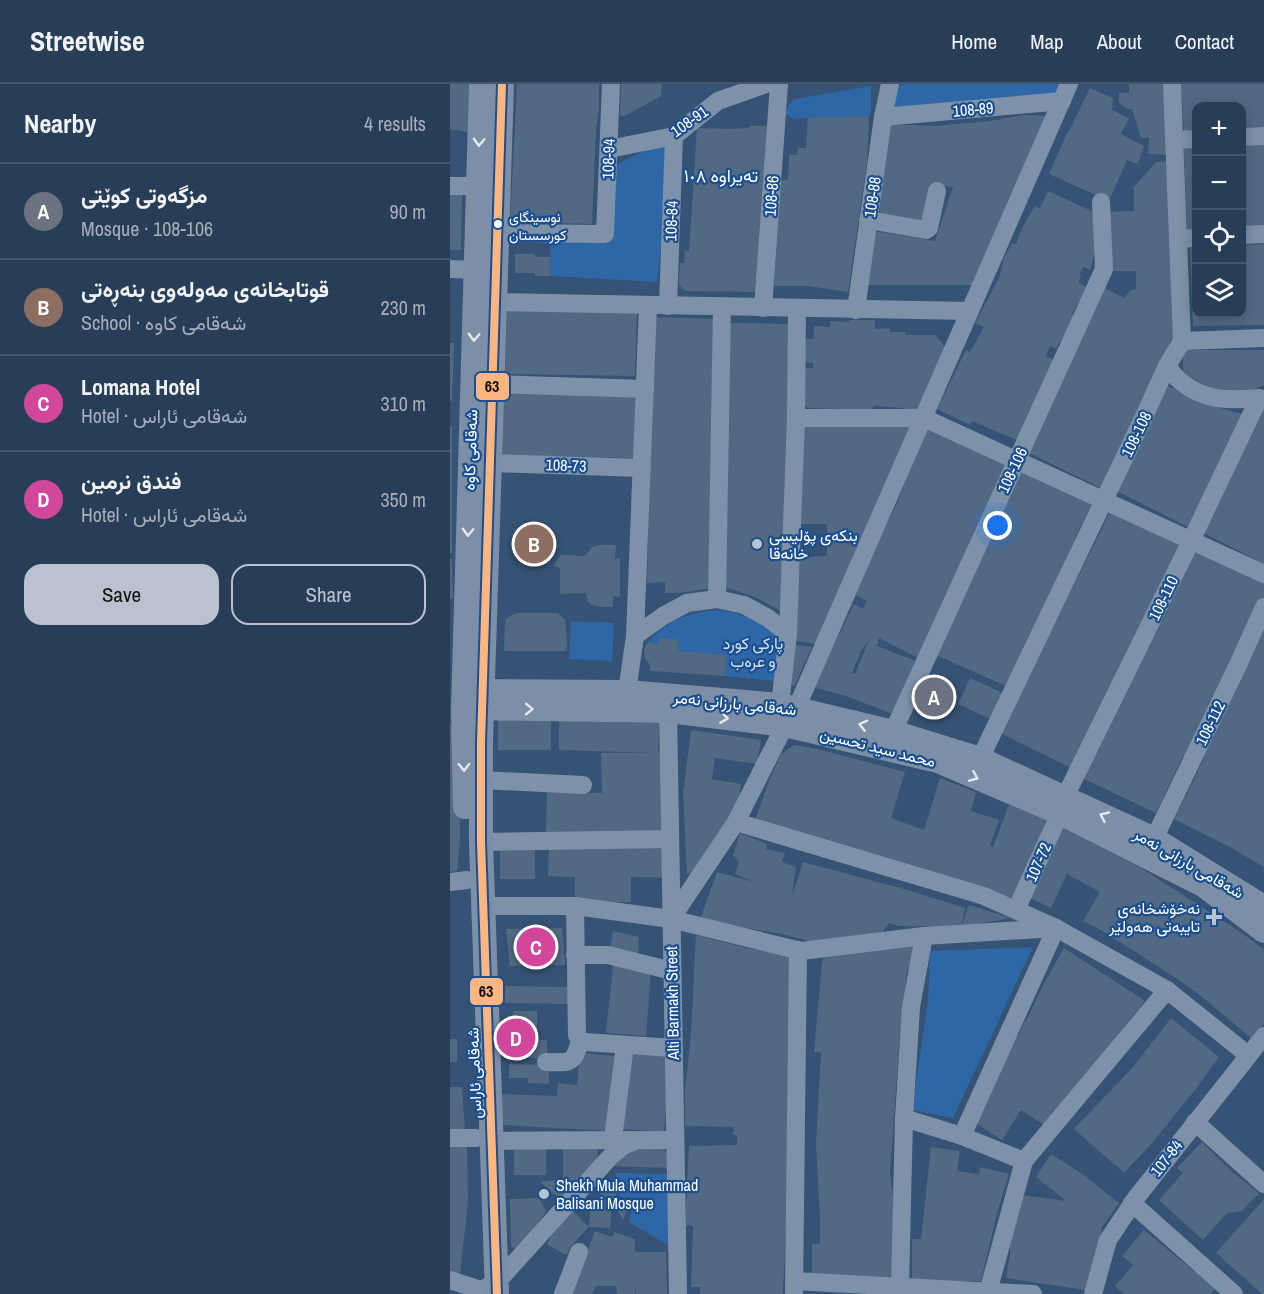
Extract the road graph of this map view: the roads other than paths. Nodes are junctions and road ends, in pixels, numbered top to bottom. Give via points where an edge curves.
1 (481, 84) edge
2 (502, 84) edge
3 (611, 84) edge
4 (766, 84) edge
5 (779, 84) edge
6 (890, 84) edge
7 (1069, 84) edge
8 (1172, 84) edge
9 (718, 92) edge
10 (1062, 101) junction
11 (884, 117) junction
12 (674, 136) junction
13 (1264, 136) edge
14 (1246, 137) edge
15 (1192, 139) edge
16 (1174, 140) junction
17 (609, 149) junction
18 (450, 186) edge
19 (478, 186) junction
20 (937, 190) dead end
21 (1101, 202) dead end
22 (868, 220) junction
23 (497, 232) junction
24 (1264, 234) edge
25 (1246, 236) edge
26 (1187, 238) edge
27 (450, 269) edge
28 (476, 270) junction
29 (495, 302) junction
30 (648, 305) junction
31 (668, 306) junction
32 (722, 307) junction
33 (762, 308) junction
34 (797, 308) junction
35 (856, 310) junction
36 (970, 312) junction
37 (1264, 338) edge
38 (1182, 341) junction
39 (1167, 366) junction
40 (492, 384) junction
41 (645, 389) junction
42 (796, 418) junction
43 (924, 418) junction
44 (484, 447) junction
45 (1017, 461) junction
46 (642, 468) junction
47 (1104, 501) junction
48 (1191, 540) junction
49 (1264, 574) edge
50 (717, 599) junction
51 (1264, 607) edge
52 (788, 634) junction
53 (635, 636) junction
54 (627, 692) junction
55 (465, 700) edge
56 (668, 711) junction
57 (787, 713) junction
58 (893, 732) junction
59 (980, 759) junction
60 (481, 780) junction
61 (583, 785) dead end
62 (1062, 805) junction
63 (736, 822) junction
64 (670, 839) junction
65 (1154, 839) junction
66 (481, 842) junction
67 (458, 881) edge
68 (483, 906) junction
69 (574, 906) junction
70 (1264, 907) edge
71 (1016, 910) junction
72 (671, 919) junction
73 (1056, 928) junction
74 (1264, 931) edge
75 (924, 936) junction
76 (798, 950) junction
77 (575, 955) junction
78 (672, 971) junction
79 (1167, 990) junction
80 (1264, 1036) edge
81 (580, 1041) junction
82 (625, 1045) junction
83 (673, 1048) junction
84 (1248, 1055) junction
85 (546, 1062) dead end
86 (904, 1118) junction
87 (1195, 1122) junction
88 (962, 1136) junction
89 (450, 1138) edge
90 (484, 1139) junction
91 (614, 1139) junction
92 (675, 1140) junction
93 (635, 1141) junction
94 (1024, 1161) junction
95 (1264, 1184) edge
96 (1132, 1203) junction
97 (579, 1251) dead end
98 (450, 1280) edge
99 (794, 1287) edge
100 (900, 1287) junction
101 (487, 1291) edge
102 (988, 1292) junction
103 (1231, 1293) edge
104 (563, 1294) edge
105 (678, 1294) edge
106 (1033, 1294) edge
107 (1094, 1294) edge

1 -> 19 main road, شەقامی کاوە
2 - 23 main road, شەقامی کاوە
3 - 17 street, 108-94
4 - 9 street, 108-91
5 - 33 street, 108-86
6 - 11 street, 108-88
7 - 10 street
8 - 16 street
9 - 12 street, 108-91
10 - 11 street, 108-89
10 - 36 street
11 - 22 street, 108-88
12 - 17 street, 108-91
12 - 31 street, 108-84
13 - 14 street
15 - 16 street
16 - 26 street
17 - 23 street, 108-94 via 605,234
18 - 19 street
19 - 28 main road, شەقامی کاوە
20 - 22 street via 926,230
21 - 45 street, 108-106 via 1104,269
22 - 35 street, 108-88
23 - 29 main road, شەقامی کاوە
24 - 25 street
26 - 38 street
27 - 28 street
28 -> 44 main road, شەقامی کاوە
29 - 30 street
29 - 40 main road, شەقامی کاوە
30 - 31 street
30 - 41 street
31 - 32 street
32 - 33 street
32 - 50 street
33 - 34 street
34 - 35 street
34 - 42 street
35 - 36 street
36 - 43 street
37 - 38 street
38 - 39 street, 108-108
39 - 47 street, 108-108
39 - 48 street, 108-110 via 1179,381 1197,392 1218,399 1258,398
40 - 41 street
40 - 44 main road, شەقامی کاوە
41 - 46 street
42 - 43 street
42 - 52 street
43 - 45 street
43 - 57 street
44 - 46 street, 108-73
44 - 55 main road, شەقامی کاوە
45 - 47 street
45 - 58 street, 108-106
46 - 53 street
47 - 48 street
47 - 59 street, 108-108
48 - 49 street
48 - 62 street, 108-110
50 - 52 street via 744,605
50 - 53 street via 687,603
51 - 65 street, 108-112
52 - 57 street
53 - 54 street
54 - 55 main road, شەقامی بارزانی نەمر
54 - 57 main road, شەقامی بارزانی نەمر
55 -> 56 main road, محمد سید تحسین
55 - 60 main road, شەقامی ئاراس
55 -> 67 main road, شەقامی ئاراس
56 -> 57 main road, محمد سید تحسین
56 - 64 street, Alti Barmakh Street
58 -> 57 main road, شەقامی بارزانی نەمر
57 -> 62 main road, محمد سید تحسین
57 - 63 street
58 - 59 main road, شەقامی بارزانی نەمر
59 - 62 main road, شەقامی بارزانی نەمر
60 - 61 street
60 - 66 main road, شەقامی ئاراس
65 -> 62 main road, شەقامی بارزانی نەمر
62 - 71 street, 107-72
62 - 74 main road, محمد سید تحسین via 1203,885
63 - 71 street via 984,896
63 - 72 street
64 - 66 street
64 - 72 street, Alti Barmakh Street
65 - 70 main road, شەقامی بارزانی نەمر
66 - 68 main road, شەقامی ئاراس
67 - 90 main road, شەقامی ئاراس
68 - 69 street
68 - 90 main road, شەقامی ئاراس
69 - 72 street
69 - 77 street
71 - 73 street
72 - 76 street
72 - 78 street, Alti Barmakh Street
73 - 75 street
73 - 79 street
73 - 88 street
75 - 76 street
75 - 86 street via 911,1007
76 - 99 street
77 - 78 street via 608,956
77 - 81 street
78 - 83 street, Alti Barmakh Street
79 - 84 street
79 - 94 street
80 - 84 street, 107-84
81 - 82 street
81 - 85 street via 573,1059
82 - 83 street
82 - 91 street
83 - 92 street, Alti Barmakh Street
84 - 87 street, 107-84
86 - 88 street
86 - 100 street
87 - 95 street
87 - 96 street, 107-84
88 - 94 street
89 - 90 street
90 - 91 street
90 - 101 main road, شەقامی ئاراس
91 - 93 street
92 - 93 street
92 - 105 street, Alti Barmakh Street
93 - 101 street via 610,1157
94 - 102 street
96 - 103 street
96 - 107 street, 107-84 via 1108,1240
97 - 104 street
98 - 101 street
99 - 100 street
100 - 102 street
102 - 106 street

